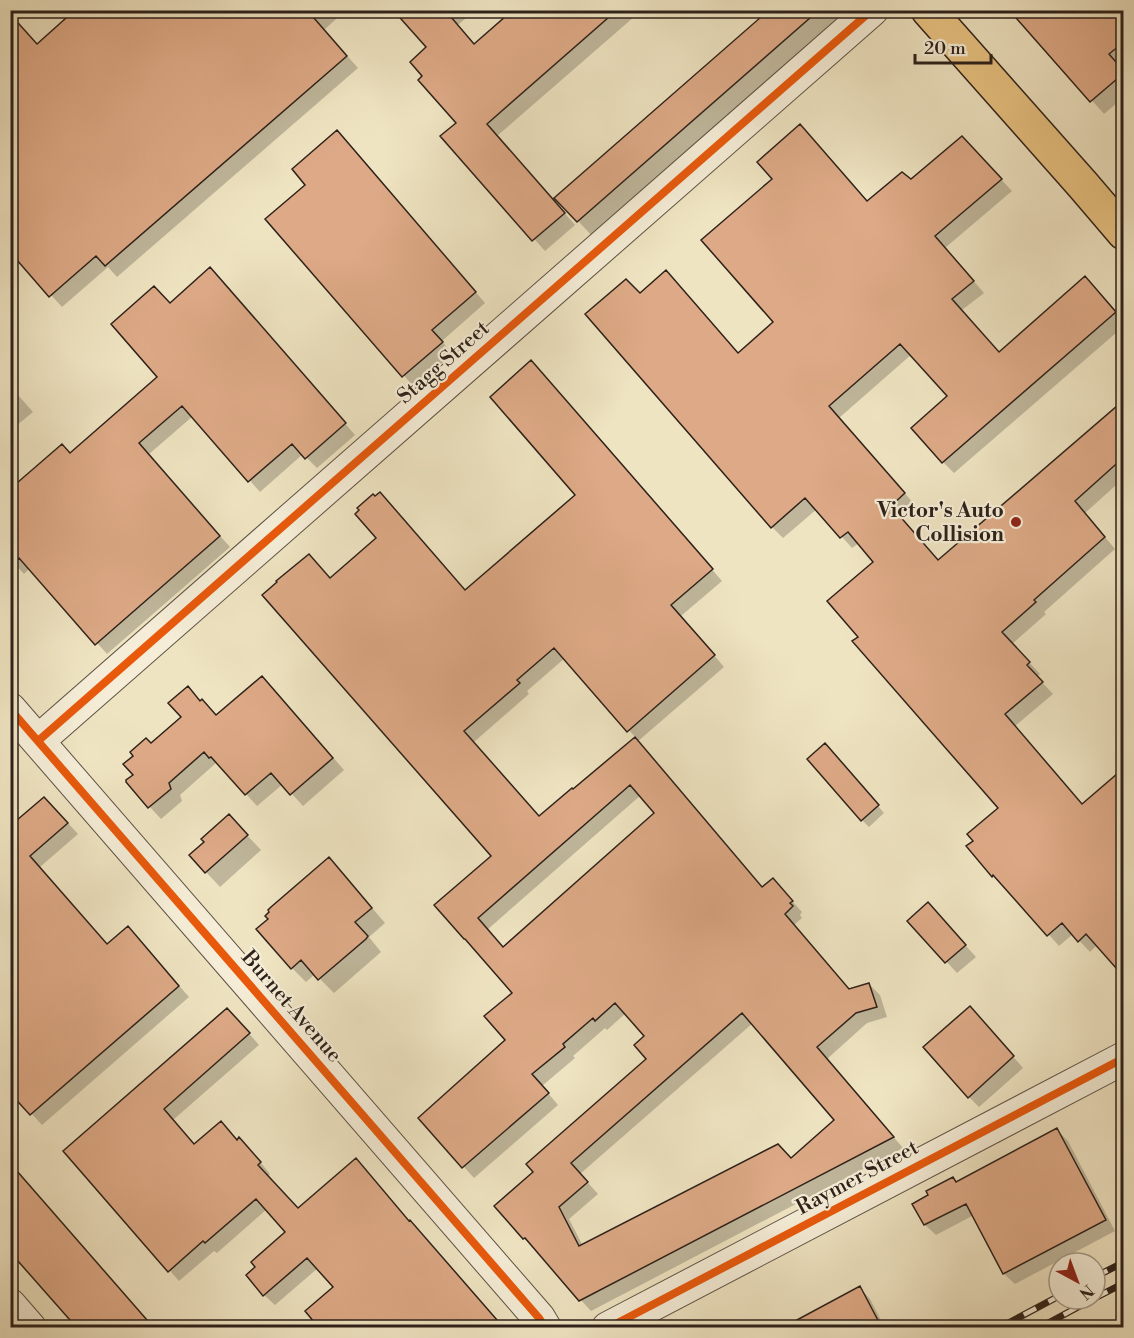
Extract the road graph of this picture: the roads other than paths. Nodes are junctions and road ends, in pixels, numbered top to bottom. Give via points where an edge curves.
1 (872, 10) edge
2 (928, 10) edge
3 (1124, 233) edge
4 (10, 709) edge
5 (38, 741) junction
6 (1124, 1058) edge
7 (10, 1305) edge
8 (30, 1328) edge
9 (545, 1328) edge
10 (608, 1328) edge

1 - 5 street, Stagg Street
2 - 3 main road
4 - 5 street, Burnet Avenue
5 - 9 street, Burnet Avenue
6 - 10 street, Raymer Street
7 - 8 street

